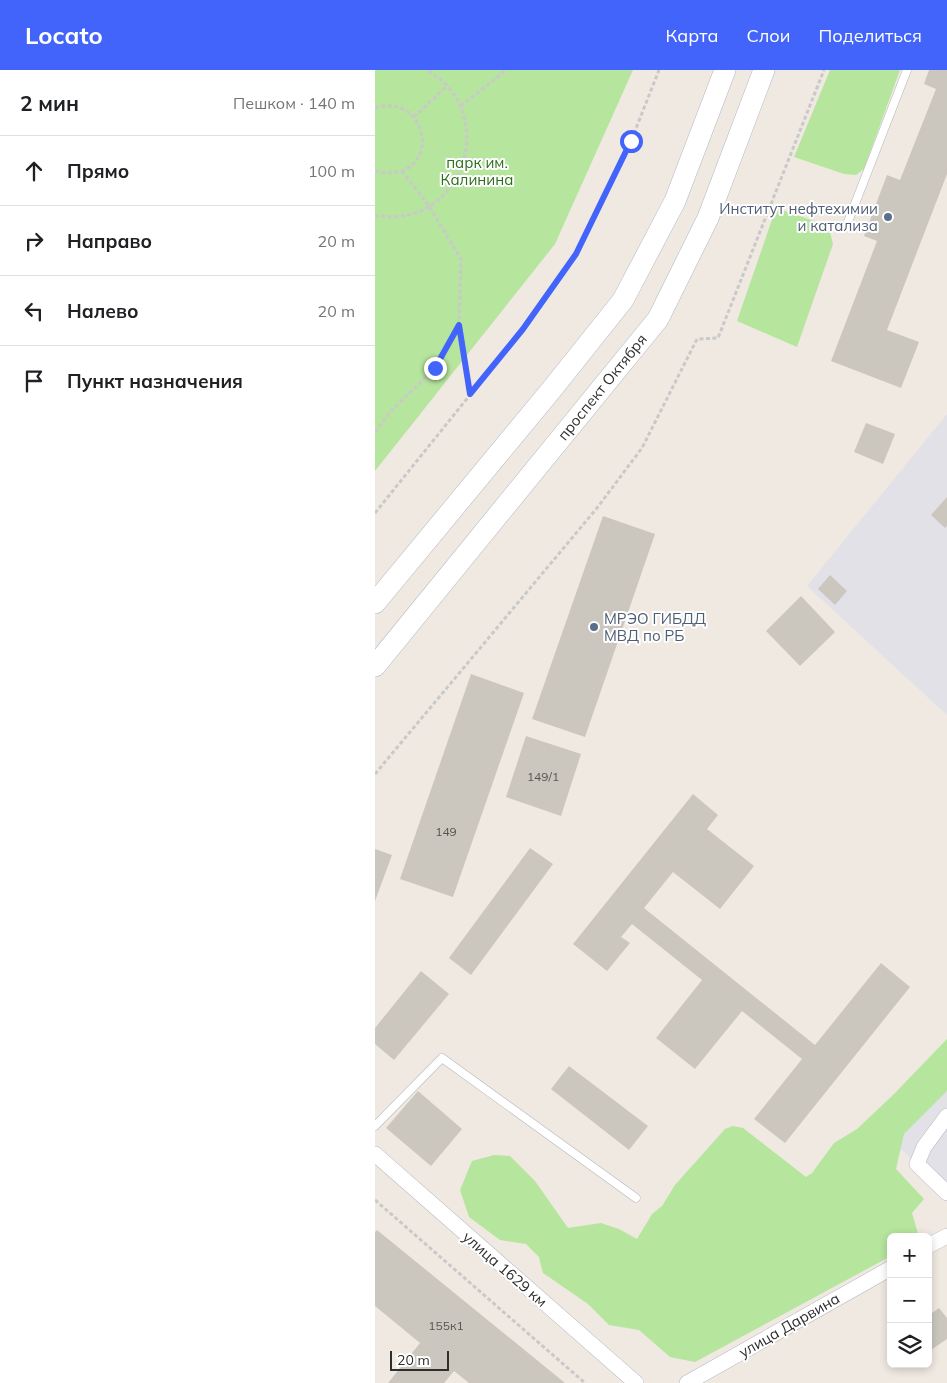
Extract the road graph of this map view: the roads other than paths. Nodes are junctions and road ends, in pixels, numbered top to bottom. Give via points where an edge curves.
1 (725, 70) edge
2 (764, 70) edge
3 (907, 70) edge
4 (846, 228) dead end
5 (375, 603) edge
6 (375, 666) edge
7 (947, 1116) edge
8 (375, 1126) edge
9 (375, 1154) edge
10 (947, 1193) edge
11 (636, 1198) dead end
12 (947, 1236) edge
13 (932, 1244) edge
14 (887, 1270) edge
15 (636, 1383) edge
16 (687, 1383) edge

1 - 5 main road via 675,200 623,300
2 - 6 main road, проспект Октября via 708,218 658,319
3 - 4 lane
7 - 10 street via 924,1147 917,1164
8 - 11 lane via 442,1058
9 - 15 street, улица 1629 км
12 - 13 street
14 - 16 street, улица Дарвина

